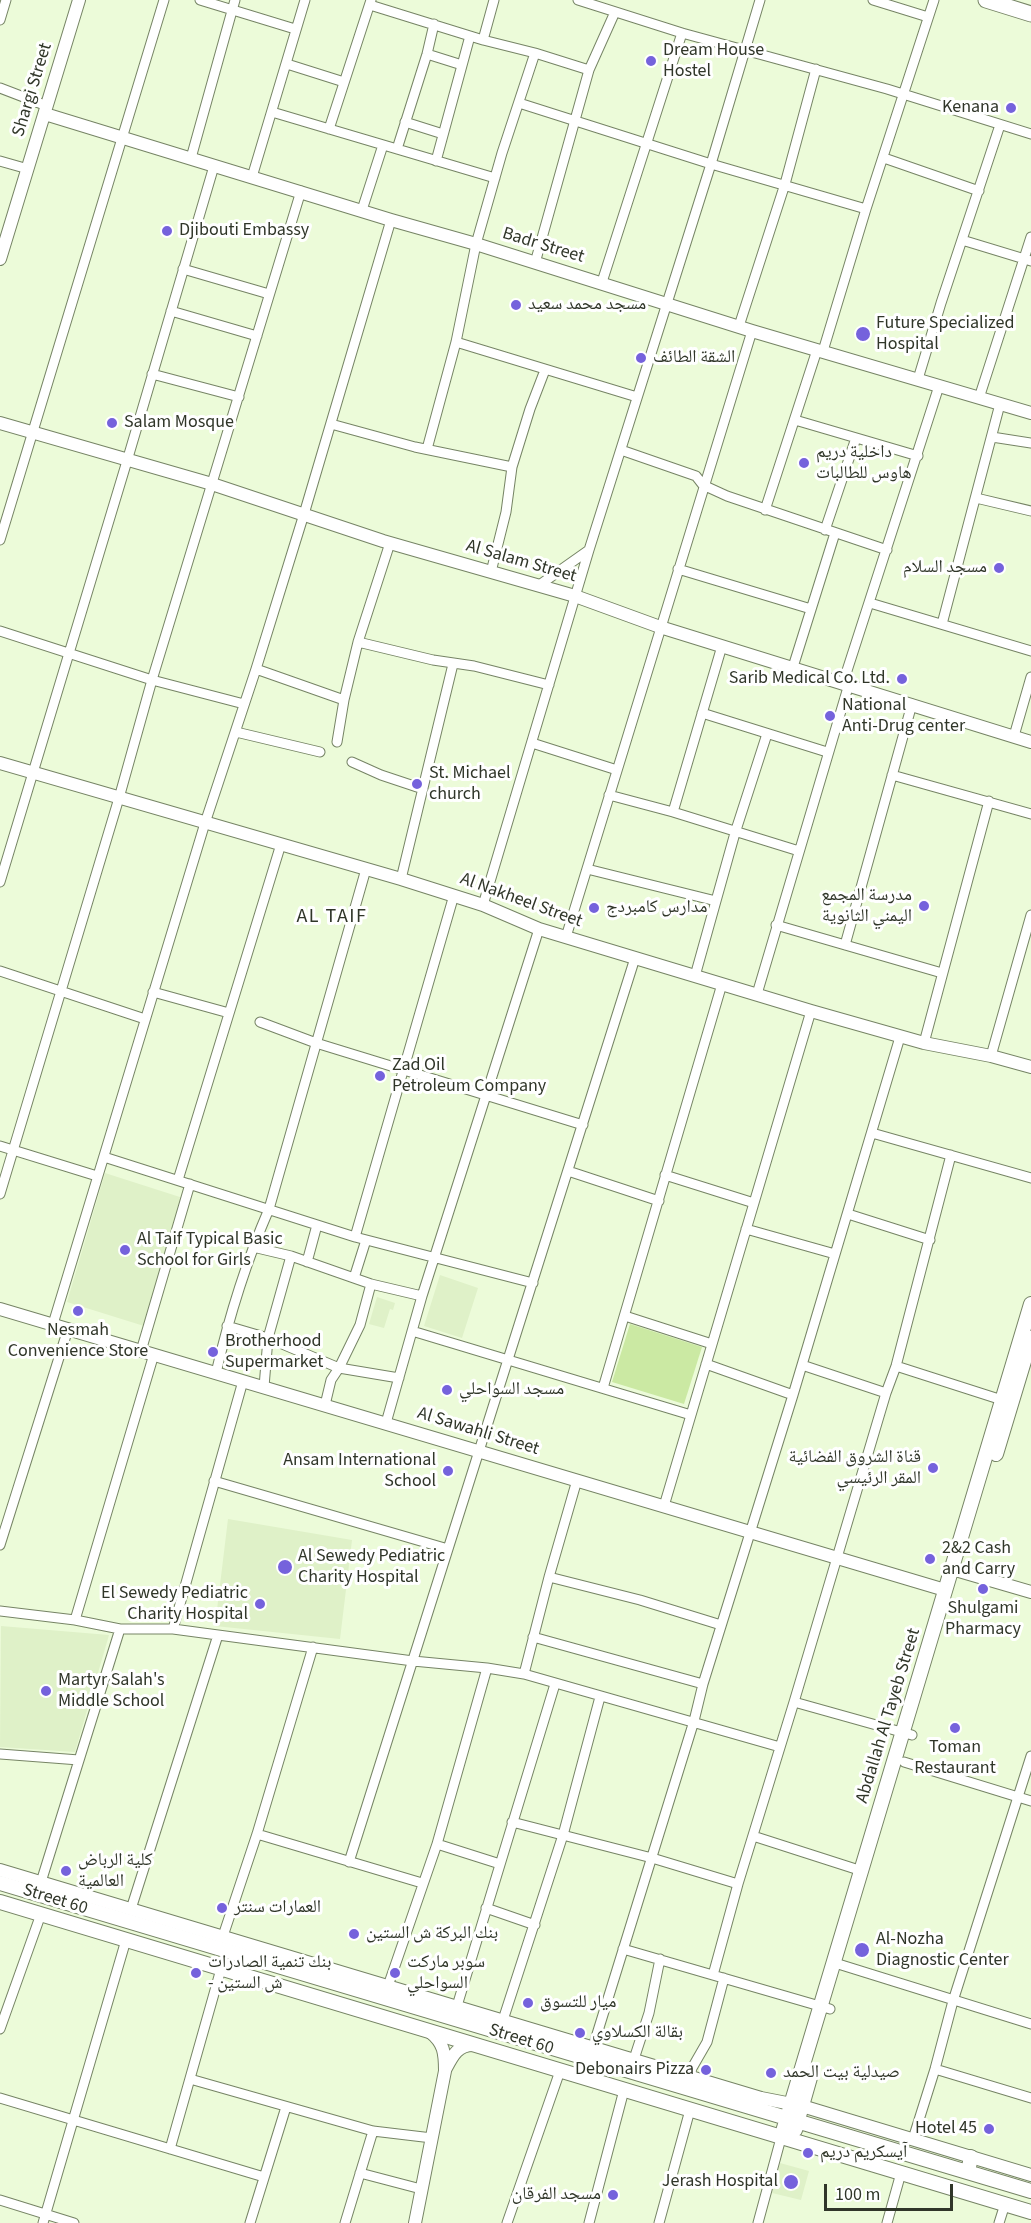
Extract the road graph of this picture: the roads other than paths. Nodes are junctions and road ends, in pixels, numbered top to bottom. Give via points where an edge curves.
1 (6, 0) edge
2 (79, 0) edge
3 (164, 0) edge
4 (200, 0) edge
5 (305, 0) edge
6 (494, 0) edge
7 (578, 0) edge
8 (760, 0) edge
9 (873, 0) edge
10 (934, 0) edge
11 (986, 0) edge
12 (370, 2) edge
13 (234, 5) edge
14 (615, 12) junction
15 (1031, 14) edge
16 (1, 15) edge
17 (928, 17) junction
18 (434, 24) junction
19 (295, 29) junction
20 (682, 33) junction
21 (470, 36) junction
22 (483, 40) junction
23 (747, 50) junction
24 (535, 52) junction
25 (427, 54) junction
26 (287, 64) junction
27 (462, 65) junction
28 (816, 69) junction
29 (589, 70) junction
30 (344, 82) junction
31 (0, 88) edge
32 (903, 94) junction
33 (519, 103) junction
34 (46, 110) junction
35 (272, 112) junction
36 (575, 121) junction
37 (405, 122) junction
38 (1000, 125) junction
39 (329, 129) junction
40 (443, 134) junction
41 (1031, 134) edge
42 (123, 138) junction
43 (645, 144) junction
44 (383, 145) junction
45 (397, 149) junction
46 (190, 158) junction
47 (884, 158) junction
48 (0, 161) edge
49 (436, 161) junction
50 (711, 164) junction
51 (214, 166) junction
52 (28, 169) junction
53 (252, 177) junction
54 (495, 178) junction
55 (785, 184) junction
56 (302, 191) junction
57 (979, 191) junction
58 (866, 208) junction
59 (362, 210) junction
60 (391, 220) junction
61 (1031, 237) edge
62 (962, 240) junction
63 (476, 244) junction
64 (0, 259) edge
65 (1027, 260) edge
66 (535, 263) junction
67 (183, 268) junction
68 (602, 282) junction
69 (269, 294) junction
70 (668, 303) junction
71 (171, 311) junction
72 (739, 326) junction
73 (752, 331) junction
74 (257, 336) junction
75 (456, 342) junction
76 (820, 351) junction
77 (545, 370) junction
78 (152, 374) junction
79 (918, 379) junction
80 (939, 386) junction
81 (637, 396) junction
82 (239, 397) junction
83 (980, 398) junction
84 (1000, 404) junction
85 (1031, 413) edge
86 (795, 420) junction
87 (0, 423) edge
88 (331, 424) junction
89 (32, 433) junction
90 (992, 437) junction
91 (856, 438) junction
92 (1031, 443) edge
93 (427, 449) junction
94 (621, 450) junction
95 (918, 456) junction
96 (127, 461) junction
97 (512, 467) junction
98 (212, 484) junction
99 (703, 485) junction
100 (976, 498) junction
101 (765, 510) junction
102 (1031, 511) edge
103 (304, 514) junction
104 (830, 532) junction
105 (0, 540) edge
106 (390, 543) junction
107 (589, 549) junction
108 (887, 550) junction
109 (678, 569) junction
110 (490, 572) junction
111 (538, 586) junction
112 (575, 597) junction
113 (870, 603) junction
114 (811, 609) junction
115 (942, 624) junction
116 (660, 627) junction
117 (0, 632) edge
118 (358, 642) junction
119 (722, 646) junction
120 (1031, 651) edge
121 (69, 654) junction
122 (453, 664) junction
123 (793, 668) junction
124 (256, 669) junction
125 (1031, 677) edge
126 (152, 680) junction
127 (846, 683) junction
128 (549, 686) junction
129 (344, 700) junction
130 (244, 704) junction
131 (912, 704) junction
132 (702, 713) junction
133 (236, 732) junction
134 (767, 734) junction
135 (1014, 736) junction
136 (337, 742) dead end
137 (1031, 742) edge
138 (532, 743) junction
139 (320, 752) dead end
140 (827, 752) junction
141 (352, 762) dead end
142 (0, 763) edge
143 (617, 770) junction
144 (33, 773) junction
145 (892, 775) junction
146 (423, 789) junction
147 (609, 795) junction
148 (119, 798) junction
149 (989, 801) junction
150 (673, 812) junction
151 (1031, 814) edge
152 (205, 824) junction
153 (735, 832) junction
154 (281, 844) junction
155 (799, 851) junction
156 (366, 869) junction
157 (587, 869) junction
158 (401, 879) junction
159 (0, 882) edge
160 (454, 895) junction
161 (716, 900) junction
162 (483, 904) junction
163 (1031, 915) edge
164 (776, 925) junction
165 (539, 929) junction
166 (566, 938) junction
167 (845, 945) junction
168 (635, 958) junction
169 (0, 971) edge
170 (942, 973) junction
171 (694, 976) junction
172 (722, 984) junction
173 (60, 990) junction
174 (153, 992) junction
175 (757, 994) junction
176 (811, 1011) junction
177 (229, 1012) junction
178 (145, 1019) junction
179 (260, 1022) dead end
180 (900, 1036) junction
181 (316, 1042) junction
182 (924, 1043) junction
183 (991, 1056) junction
184 (1031, 1067) edge
185 (403, 1070) junction
186 (487, 1095) junction
187 (583, 1125) junction
188 (872, 1133) junction
189 (0, 1146) edge
190 (13, 1150) junction
191 (951, 1155) junction
192 (104, 1157) junction
193 (568, 1171) junction
194 (665, 1175) junction
195 (97, 1176) junction
196 (1031, 1178) edge
197 (178, 1180) junction
198 (190, 1184) junction
199 (0, 1194) edge
200 (658, 1201) junction
201 (754, 1203) junction
202 (268, 1209) junction
203 (848, 1214) junction
204 (318, 1225) junction
205 (746, 1229) junction
206 (355, 1237) junction
207 (366, 1240) junction
208 (930, 1240) junction
209 (253, 1247) junction
210 (835, 1254) junction
211 (291, 1256) junction
212 (435, 1257) junction
213 (307, 1262) junction
214 (354, 1278) junction
215 (533, 1283) junction
216 (371, 1284) junction
217 (422, 1296) junction
218 (1031, 1304) edge
219 (0, 1309) edge
220 (625, 1316) junction
221 (53, 1324) junction
222 (227, 1326) junction
223 (68, 1329) junction
224 (412, 1331) junction
225 (268, 1338) junction
226 (1031, 1338) edge
227 (712, 1344) junction
228 (148, 1352) junction
229 (508, 1360) junction
230 (706, 1364) junction
231 (802, 1365) junction
232 (896, 1366) junction
233 (339, 1368) junction
234 (216, 1373) junction
235 (399, 1378) junction
236 (243, 1381) junction
237 (264, 1387) junction
238 (603, 1388) junction
239 (886, 1394) junction
240 (793, 1395) junction
241 (1002, 1400) junction
242 (325, 1405) junction
243 (691, 1415) junction
244 (386, 1424) junction
245 (479, 1451) junction
246 (577, 1480) junction
247 (214, 1481) junction
248 (664, 1506) junction
249 (750, 1532) junction
250 (0, 1545) edge
251 (448, 1549) junction
252 (837, 1558) junction
253 (957, 1570) junction
254 (549, 1577) junction
255 (950, 1591) junction
256 (1031, 1593) edge
257 (0, 1611) edge
258 (75, 1620) junction
259 (721, 1625) junction
260 (120, 1629) junction
261 (173, 1629) junction
262 (218, 1635) junction
263 (533, 1637) junction
264 (313, 1647) junction
265 (413, 1661) junction
266 (488, 1668) junction
267 (524, 1674) junction
268 (555, 1684) junction
269 (703, 1684) junction
270 (600, 1698) junction
271 (794, 1702) junction
272 (694, 1721) junction
273 (907, 1734) junction
274 (780, 1747) junction
275 (0, 1754) edge
276 (1031, 1756) edge
277 (79, 1760) junction
278 (904, 1762) junction
279 (1018, 1797) junction
280 (1031, 1801) edge
281 (512, 1822) junction
282 (257, 1833) junction
283 (563, 1835) junction
284 (753, 1836) junction
285 (437, 1844) junction
286 (652, 1858) junction
287 (350, 1862) junction
288 (500, 1864) junction
289 (0, 1870) edge
290 (862, 1871) junction
291 (41, 1882) junction
292 (0, 1883) edge
293 (422, 1883) junction
294 (738, 1884) junction
295 (0, 1902) edge
296 (486, 1908) junction
297 (131, 1909) junction
298 (41, 1914) junction
299 (535, 1925) junction
300 (223, 1936) junction
301 (126, 1940) junction
302 (623, 1949) junction
303 (660, 1959) junction
304 (839, 1964) junction
305 (220, 1969) junction
306 (713, 1975) junction
307 (724, 1978) junction
308 (388, 1986) junction
309 (952, 2001) junction
310 (457, 2006) junction
311 (826, 2008) junction
312 (503, 2020) junction
313 (1, 2023) edge
314 (1031, 2024) edge
315 (430, 2032) junction
316 (545, 2039) junction
317 (473, 2045) junction
318 (593, 2047) junction
319 (634, 2060) junction
320 (935, 2069) junction
321 (445, 2071) junction
322 (560, 2071) junction
323 (688, 2075) junction
324 (190, 2079) junction
325 (624, 2090) junction
326 (0, 2098) edge
327 (1031, 2098) edge
328 (796, 2104) junction
329 (286, 2107) junction
330 (690, 2110) junction
331 (792, 2120) junction
332 (73, 2121) junction
333 (373, 2131) junction
334 (432, 2139) junction
335 (787, 2139) junction
336 (912, 2139) junction
337 (170, 2150) junction
338 (971, 2157) junction
339 (968, 2172) junction
340 (360, 2173) junction
341 (901, 2173) junction
342 (1031, 2175) edge
343 (264, 2177) junction
344 (422, 2190) junction
345 (1031, 2191) edge
346 (0, 2200) edge
347 (1005, 2204) junction
348 (1031, 2212) edge
349 (44, 2219) edge
350 (74, 2223) edge
351 (250, 2223) edge
352 (345, 2223) edge
353 (415, 2223) edge
354 (507, 2223) edge
355 (589, 2223) edge
356 (659, 2223) edge
357 (758, 2223) edge
358 (887, 2223) edge
359 (999, 2223) edge

1 - 16 street
2 - 34 street, Shargi Street
3 - 42 street
4 - 13 street
5 - 19 street
6 - 22 street
7 - 14 street
8 - 23 street
9 - 17 street
10 - 17 street
11 - 15 main road
12 - 18 street
12 - 30 street
13 - 19 street
13 - 46 street
14 - 20 street
14 - 29 street
17 - 32 street
18 - 21 street
18 - 25 street
19 - 26 street
20 - 23 street
20 - 43 street
21 - 22 street
21 - 27 street
22 - 24 street
23 - 28 street
23 - 50 street
24 - 29 street
24 - 33 street
25 - 27 street
25 - 37 street
26 - 30 street
26 - 35 street
27 - 40 street
28 - 32 street
28 - 55 street
29 - 36 street
30 - 39 street
31 - 34 street
32 - 38 street
32 - 47 street
33 - 36 street
33 - 54 street
34 - 42 street, Badr Street
34 - 52 street, Shargi Street
35 - 39 street
35 - 53 street
36 - 43 street
36 - 66 street
37 - 40 street
37 - 45 street
38 - 41 street
38 - 57 street
39 - 44 street
40 - 49 street
42 - 46 street, Badr Street
42 - 89 street
43 - 50 street
43 - 68 street
44 - 45 street
44 - 59 street
45 - 49 street
46 - 51 street, Badr Street
47 - 57 street
47 - 58 street
48 - 52 street
49 - 54 street
50 - 55 street
50 - 70 street
51 - 53 street, Badr Street
51 - 67 street
52 - 64 street, Shargi Street
53 - 56 street, Badr Street
54 - 63 street
55 - 58 street
55 - 72 street
56 - 59 street, Badr Street
56 - 69 street
57 - 62 street
58 - 76 street
59 - 60 street, Badr Street
60 - 63 street, Badr Street
60 - 88 street
61 - 65 street
62 - 65 street
62 - 79 street
63 - 66 street, Badr Street
63 - 75 street
65 - 83 street
66 - 68 street, Badr Street
67 - 69 street
67 - 71 street
68 - 70 street, Badr Street
69 - 74 street
70 - 72 street, Badr Street
70 - 81 street
71 - 74 street
71 - 78 street
72 - 73 street, Badr Street
73 - 76 street, Badr Street
73 - 99 street
74 - 82 street
75 - 77 street
75 - 93 street
76 - 79 street, Badr Street
76 - 86 street
77 - 81 street
77 - 97 street
78 - 82 street
78 - 96 street
79 - 80 street, Badr Street
80 - 83 street, Badr Street
80 - 95 street
81 - 94 street
82 - 98 street
83 - 84 street, Badr Street
84 - 85 street, Badr Street
84 - 90 street
86 - 91 street
86 - 101 street
87 - 89 street, Al Salam Street
88 - 93 street
88 - 103 street
89 - 96 street, Al Salam Street
89 - 105 street
90 - 92 street
90 - 100 street
91 - 95 street
91 - 104 street
93 - 97 street
94 - 99 street via 696,476
94 - 107 street
95 - 108 street
96 - 98 street, Al Salam Street
96 - 121 street
97 - 110 street via 504,521
98 - 103 street, Al Salam Street
98 - 126 street
99 - 101 street
99 - 109 street
100 - 102 street
100 - 115 street
101 - 104 street
103 - 106 street, Al Salam Street
103 - 124 street
104 - 108 street
104 - 114 street
106 - 110 street, Al Salam Street
106 - 118 street
107 - 111 street
107 - 112 street
108 - 113 street
109 - 114 street
109 - 116 street
110 - 111 street, Al Salam Street
111 - 112 street, Al Salam Street
112 - 116 street, Al Salam Street
112 - 128 street
113 - 115 street
113 - 127 street
114 - 123 street
115 - 120 street
116 - 119 street, Al Salam Street
116 - 143 street
117 - 121 street
118 - 122 street
118 - 129 street
119 - 123 street, Al Salam Street
119 - 132 street
121 - 126 street
121 - 144 street
122 - 128 street
122 - 146 street
123 - 127 street, Al Salam Street
124 - 129 street
124 - 130 street
125 - 135 street
126 - 130 street
126 - 148 street
127 - 131 street, Al Salam Street
127 - 140 street
128 - 138 street
129 - 136 street
130 - 133 street
131 - 135 street, Al Salam Street
131 - 145 street
132 - 134 street
132 - 150 street
133 - 139 street
133 - 152 street
134 - 140 street
134 - 153 street
135 - 137 street, Al Salam Street
138 - 143 street
138 - 162 street
140 - 155 street
141 - 146 street
142 - 144 street, Al Nakheel Street
143 - 147 street
144 - 148 street, Al Nakheel Street
144 - 159 street
145 - 149 street
145 - 167 street
146 - 158 street
147 - 150 street
147 - 157 street
148 - 152 street, Al Nakheel Street
148 - 173 street
149 - 151 street
149 - 170 street
150 - 153 street
152 - 154 street, Al Nakheel Street
152 - 174 street
153 - 155 street
153 - 161 street
154 - 156 street, Al Nakheel Street
154 - 177 street
155 - 164 street
156 - 158 street, Al Nakheel Street
156 - 181 street
157 - 161 street
157 - 166 street
158 - 160 street, Al Nakheel Street
160 - 162 street, Al Nakheel Street
160 - 185 street
161 - 171 street
162 - 165 street, Al Nakheel Street
163 - 183 street
164 - 167 street
164 - 175 street
165 - 166 street, Al Nakheel Street
165 - 186 street
166 - 168 street, Al Nakheel Street
167 - 170 street
168 - 171 street, Al Nakheel Street
168 - 187 street
169 - 173 street
170 - 182 street
171 - 172 street, Al Nakheel Street
172 - 175 street, Al Nakheel Street
172 - 194 street
173 - 178 street
173 - 190 street
174 - 177 street
174 - 178 street
175 - 176 street, Al Nakheel Street
176 - 180 street, Al Nakheel Street
176 - 201 street
177 - 197 street
178 - 192 street
179 - 181 street
180 - 182 street, Al Nakheel Street
180 - 188 street
181 - 185 street
181 - 202 street
182 - 183 street, Al Nakheel Street
183 - 184 street, Al Nakheel Street
185 - 186 street
185 - 206 street
186 - 187 street
186 - 212 street
187 - 193 street
188 - 191 street
188 - 203 street
189 - 190 street
190 - 195 street
190 - 199 street
191 - 196 street
191 - 208 street
192 - 195 street
192 - 197 street
193 - 200 street
193 - 215 street
194 - 200 street
194 - 201 street
195 - 221 street
197 - 198 street
198 - 202 street
198 - 228 street
200 - 220 street
201 - 205 street
202 - 204 street
202 - 209 street
203 - 208 street
203 - 210 street
204 - 206 street
204 - 213 street
205 - 210 street
205 - 227 street
206 - 207 street
207 - 212 street
207 - 214 street
208 - 232 street
209 - 211 street
209 - 222 street
210 - 231 street
211 - 213 street
211 - 225 street
212 - 215 street
212 - 217 street
213 - 214 street
214 - 216 street
215 - 229 street
216 - 217 street
216 - 233 street via 360,1324
217 - 224 street
218 - 241 main road, Abdallah Al Tayeb Street
219 - 221 street, Al Sawahli Street
220 - 227 street
220 - 238 street
221 - 223 street, Al Sawahli Street
222 - 225 street
222 - 234 street
223 - 228 street, Al Sawahli Street
223 - 250 street
224 - 229 street
224 - 235 street
225 - 233 street
225 - 237 street
226 - 253 main road, Abdallah Al Tayeb Street
227 - 230 street
228 - 234 street, Al Sawahli Street
228 - 258 street
229 - 238 street
229 - 245 street
230 - 240 street
230 - 243 street
231 - 239 street
231 - 240 street
232 - 239 street
232 - 241 street
233 - 235 street
233 - 242 street via 331,1380
234 - 236 street, Al Sawahli Street
235 - 244 street
236 - 237 street, Al Sawahli Street
236 - 247 street
237 - 242 street, Al Sawahli Street
238 - 243 street
239 - 252 street
240 - 249 street
241 - 253 main road, Abdallah Al Tayeb Street
242 - 244 street, Al Sawahli Street
243 - 248 street
244 - 245 street, Al Sawahli Street
245 - 246 street, Al Sawahli Street
245 - 251 street
246 - 248 street, Al Sawahli Street
246 - 254 street
247 - 251 street
247 - 261 street
248 - 249 street, Al Sawahli Street
249 - 252 street, Al Sawahli Street
249 - 259 street
251 - 265 street
252 - 255 street, Al Sawahli Street
252 - 271 street
253 - 255 main road, Abdallah Al Tayeb Street
253 - 256 street
254 - 259 street
254 - 263 street
255 - 273 main road, Abdallah Al Tayeb Street
257 - 258 street
258 - 260 street
259 - 269 street
260 - 261 street
260 - 277 street
261 - 262 street
262 - 264 street
262 - 297 street
263 - 267 street
263 - 269 street
264 - 265 street
264 - 282 street
265 - 266 street
265 - 287 street
266 - 267 street
266 - 285 street
267 - 268 street
268 - 270 street
268 - 281 street
269 - 272 street
270 - 272 street
270 - 283 street
271 - 273 street
271 - 274 street
272 - 274 street
272 - 286 street
273 - 278 main road, Abdallah Al Tayeb Street
273 - 290 main road, Abdallah Al Tayeb Street
274 - 284 street
275 - 277 street
276 - 279 street
277 - 291 street
278 - 279 street
278 - 304 main road, Abdallah Al Tayeb Street
279 - 280 street
279 - 309 street
281 - 283 street
281 - 288 street
282 - 287 street
282 - 300 street
283 - 286 street
283 - 299 street
284 - 290 street
284 - 294 street
285 - 288 street
285 - 293 street
286 - 294 street
286 - 302 street
287 - 293 street
288 - 296 street
289 - 291 street
290 - 304 main road, Abdallah Al Tayeb Street
291 - 297 street
292 - 316 main road, Street 60
293 - 308 street
294 - 306 street
295 - 298 main road, Street 60
296 - 299 street
296 - 310 street
297 - 300 street
298 - 301 main road, Street 60
298 - 313 street
299 - 312 street
300 - 308 street
301 - 305 main road, Street 60
301 - 332 street
302 - 303 street
302 - 318 street
303 - 306 street
303 - 319 street
304 - 309 street
304 - 311 main road, Abdallah Al Tayeb Street
305 - 315 main road, Street 60
305 - 324 street
306 - 307 street
307 - 311 street
307 - 323 street via 707,2042
308 - 310 street
309 - 314 street
309 - 320 street
310 - 312 street
311 - 328 main road, Abdallah Al Tayeb Street via 798,2086
312 - 316 street
315 - 317 main road, Street 60
315 - 321 street via 444,2048
316 - 318 street
316 - 331 main road, Street 60
317 - 321 street via 459,2048
317 - 322 main road, Street 60
318 - 319 street
319 - 323 street
320 - 327 street
320 - 336 street
321 - 334 street
322 - 325 main road, Street 60
322 - 354 street
323 - 328 street via 761,2098
324 - 329 street
324 - 337 street
325 - 330 main road, Street 60
325 - 355 street
326 - 332 street
328 - 331 main road, Abdallah Al Tayeb Street
328 - 336 street
329 - 333 street
329 - 343 street
330 - 335 main road, Street 60
330 - 356 street
331 - 335 main road, Abdallah Al Tayeb Street
331 - 339 main road, Street 60
332 - 337 street
332 - 349 street
333 - 334 street
333 - 340 street
334 - 344 street
335 - 341 main road, Street 60
335 - 357 street
336 - 338 street
337 - 343 street
338 - 339 main road
338 - 342 street
339 - 345 main road, Street 60
340 - 344 street
340 - 352 street
341 - 347 main road, Street 60
341 - 358 street
343 - 351 street
344 - 353 street
346 - 349 street
347 - 348 main road, Street 60
347 - 359 street
349 - 350 street

